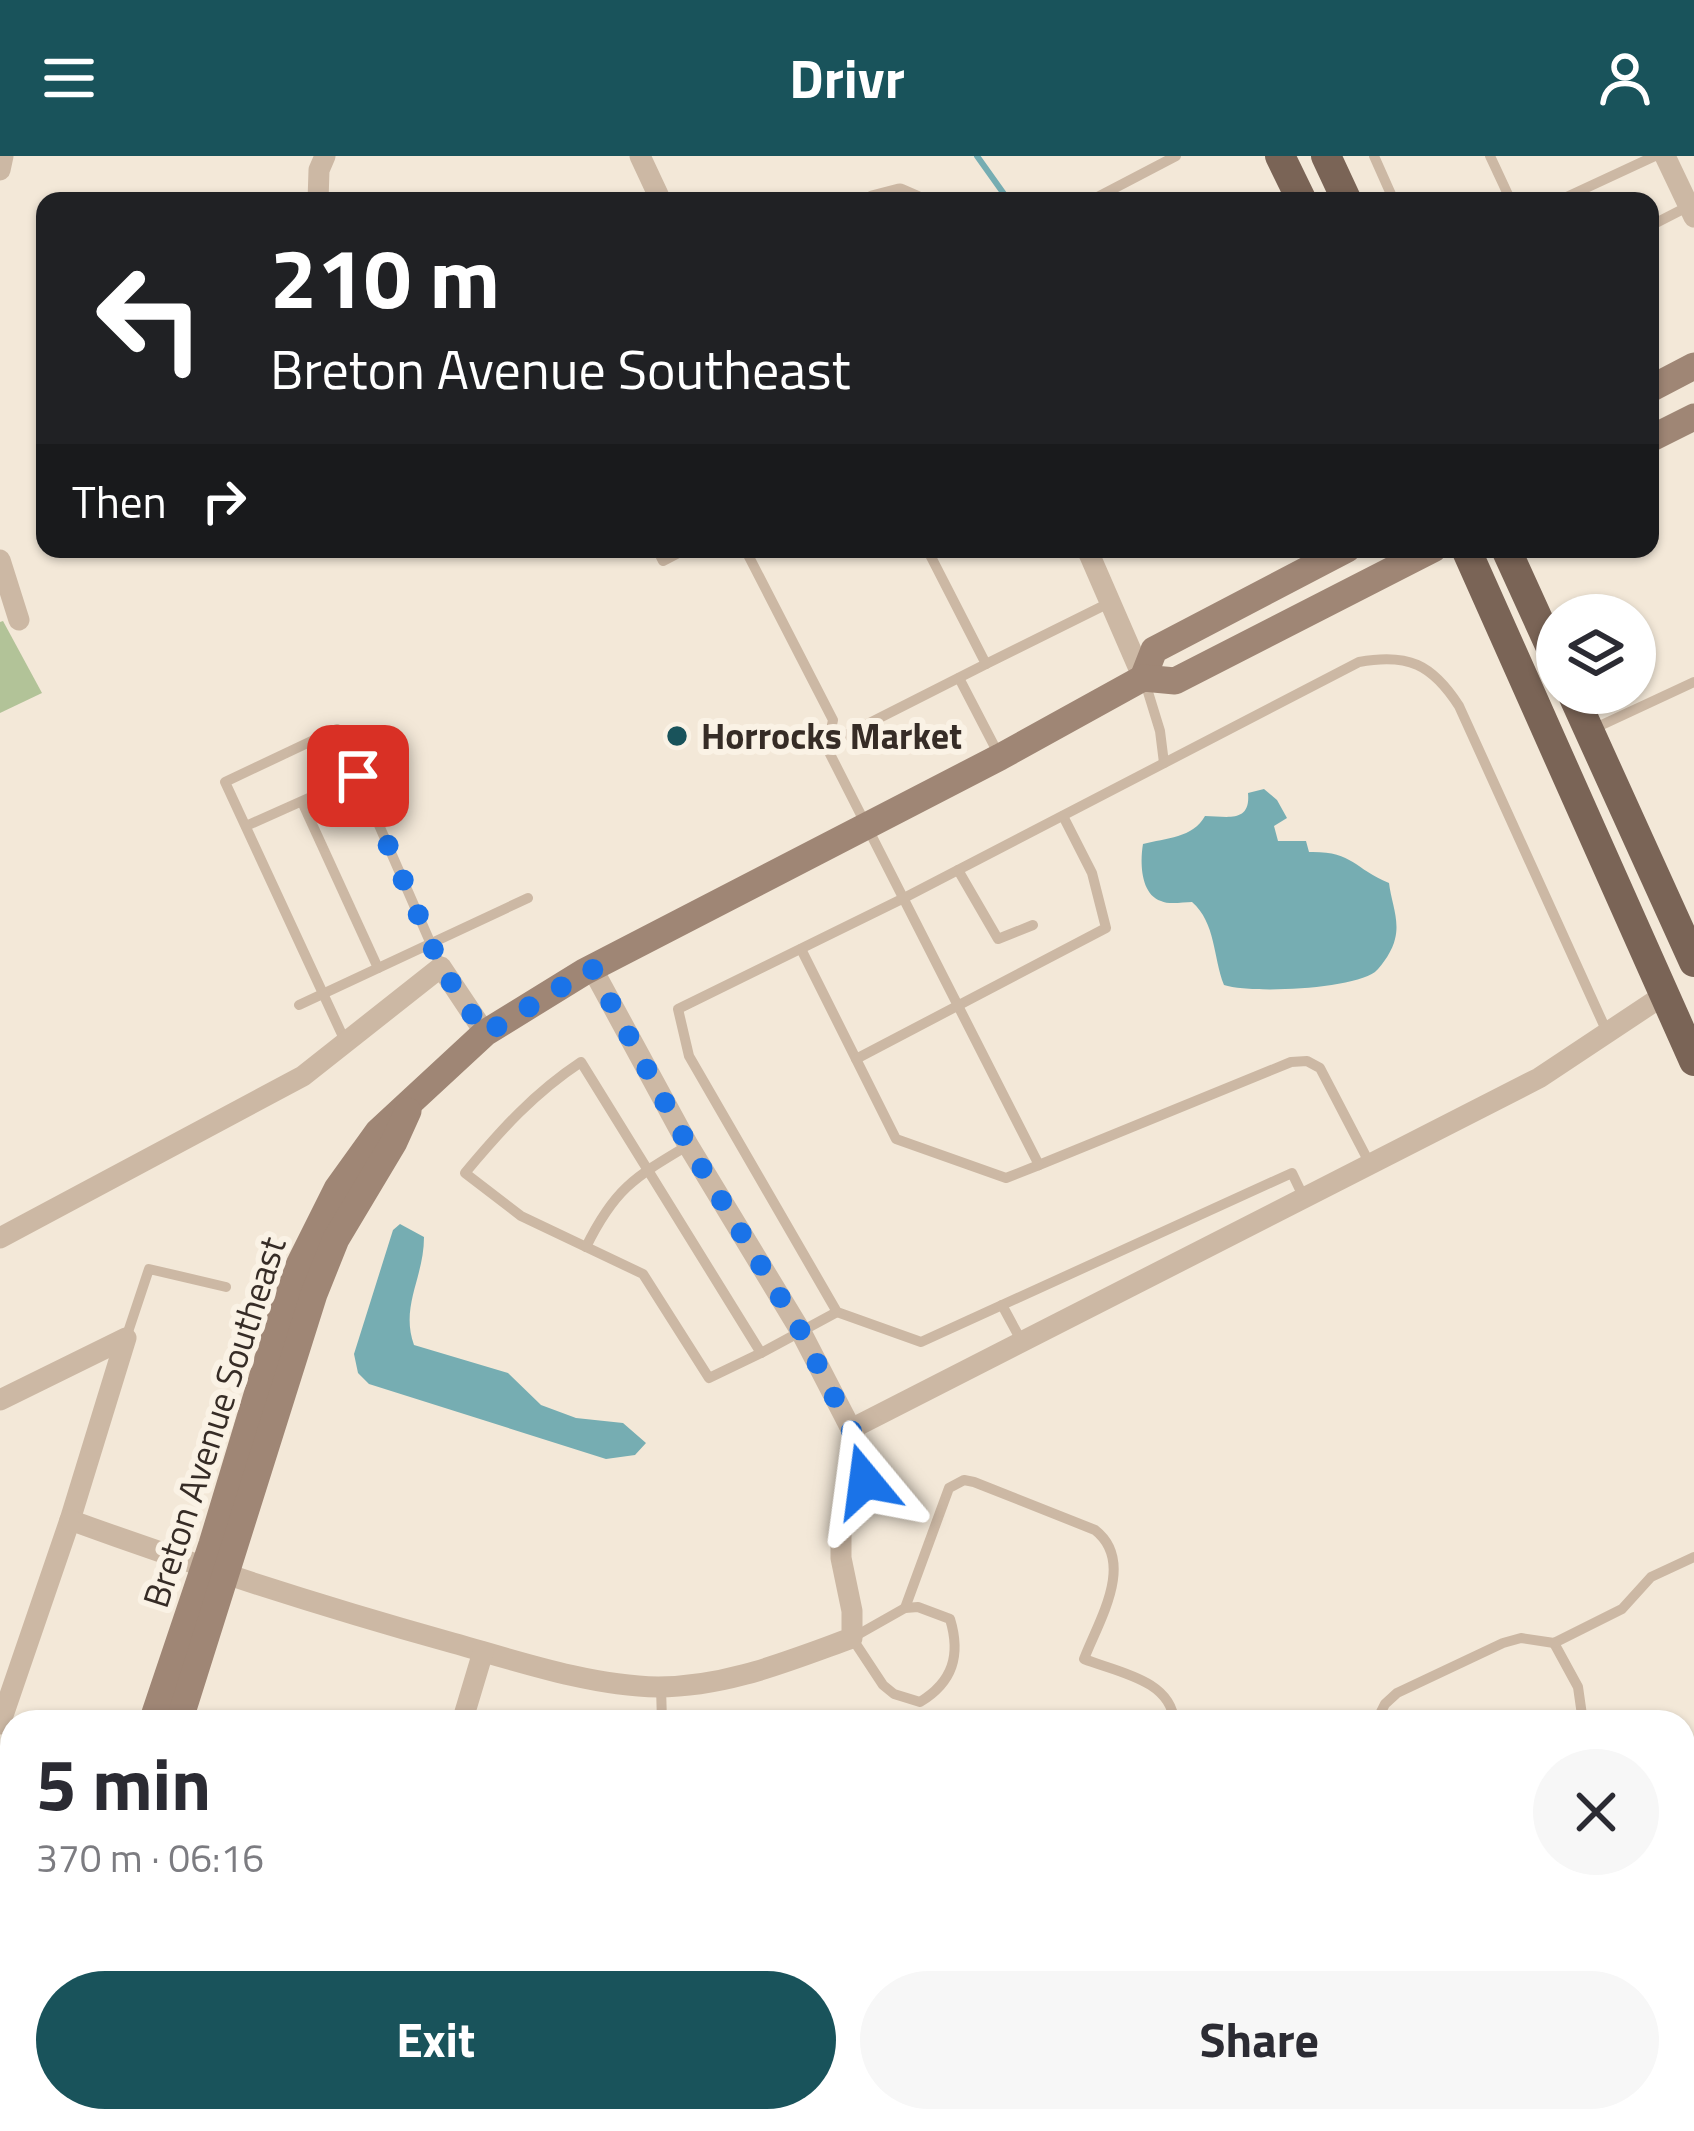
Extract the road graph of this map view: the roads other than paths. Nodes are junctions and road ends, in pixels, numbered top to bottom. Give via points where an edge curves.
1 (3, 156) edge
2 (325, 156) edge
3 (640, 156) edge
4 (1176, 156) edge
5 (1280, 156) edge
6 (1326, 156) edge
7 (1373, 156) edge
8 (1490, 156) edge
9 (1654, 156) edge
10 (1665, 156) edge
11 (0, 170) edge
12 (319, 192) edge
13 (657, 192) edge
14 (1107, 192) edge
15 (1298, 192) edge
16 (1343, 192) edge
17 (1390, 192) edge
18 (1507, 192) edge
19 (1577, 192) edge
20 (1691, 212) edge
21 (1659, 223) edge
22 (1694, 366) edge
23 (1659, 384) edge
24 (1694, 417) edge
25 (1659, 434) edge
26 (750, 558) edge
27 (932, 558) edge
28 (1091, 558) edge
29 (1318, 558) edge
30 (1416, 558) edge
31 (1470, 558) edge
32 (1510, 558) edge
33 (0, 560) edge
34 (1264, 592) junction
35 (1111, 602) junction
36 (1536, 615) edge
37 (19, 620) dead end
38 (1218, 660) junction
39 (986, 664) junction
40 (959, 678) junction
41 (1143, 678) junction
42 (1692, 683) edge
43 (1581, 714) edge
44 (1589, 731) junction
45 (828, 744) junction
46 (1000, 758) junction
47 (1164, 763) junction
48 (358, 776) junction
49 (302, 802) junction
50 (1063, 816) junction
51 (246, 826) junction
52 (867, 826) junction
53 (958, 870) junction
54 (528, 898) dead end
55 (904, 898) junction
56 (1629, 919) junction
57 (1033, 925) dead end
58 (432, 942) junction
59 (801, 949) junction
60 (1689, 951) edge
61 (441, 967) junction
62 (378, 968) junction
63 (592, 968) junction
64 (323, 994) junction
65 (1679, 995) edge
66 (958, 1005) junction
67 (298, 1006) dead end
68 (1607, 1032) junction
69 (485, 1034) junction
70 (346, 1042) junction
71 (856, 1058) junction
72 (1694, 1061) edge
73 (688, 1145) junction
74 (1370, 1164) junction
75 (1039, 1165) junction
76 (647, 1169) junction
77 (1304, 1198) junction
78 (0, 1238) edge
79 (586, 1247) junction
80 (226, 1288) dead end
81 (1002, 1304) junction
82 (837, 1312) junction
83 (800, 1330) junction
84 (126, 1338) junction
85 (1022, 1342) junction
86 (761, 1353) junction
87 (0, 1400) edge
88 (851, 1430) junction
89 (70, 1520) junction
90 (1694, 1557) edge
91 (215, 1572) junction
92 (905, 1608) junction
93 (852, 1637) junction
94 (1554, 1643) junction
95 (483, 1652) junction
96 (661, 1687) junction
97 (5, 1710) edge
98 (157, 1710) edge
99 (182, 1710) edge
100 (466, 1710) edge
101 (662, 1710) edge
102 (1171, 1710) edge
103 (1382, 1710) edge
104 (1581, 1710) edge

1 - 11 street
2 - 12 street
3 - 13 street
4 - 14 lane
5 - 15 main road
6 - 16 main road
7 - 17 lane
8 - 18 lane
9 - 19 lane
10 - 20 street
20 - 21 lane
22 - 23 main road
24 - 25 main road
26 - 45 lane via 833,720
27 - 39 lane
28 - 35 street
29 - 34 main road, Breton Avenue Southeast
30 - 38 main road, Breton Avenue Southeast
31 - 56 main road
32 - 36 main road
33 - 37 street
34 - 38 main road via 1226,630
34 - 41 main road, Breton Avenue Southeast via 1154,650
35 - 39 lane
35 - 41 street
38 - 41 main road, Breton Avenue Southeast via 1175,681
39 - 40 lane
40 - 45 lane
40 - 46 lane
41 - 46 main road, Breton Avenue Southeast
41 - 47 lane
42 - 44 lane
43 - 44 main road
44 - 60 main road
45 - 52 lane
46 - 52 main road, Breton Avenue Southeast
47 - 50 lane
47 - 68 lane via 1359,662 1386,657 1424,667 1459,706
48 - 49 lane
48 - 51 lane via 337,729 225,782
48 - 58 lane
49 - 51 lane
49 - 62 lane
50 - 53 lane
50 - 66 lane via 1092,873 1106,928
51 - 64 lane
52 - 55 lane
52 - 63 main road, Breton Avenue Southeast
53 - 55 lane
53 - 57 lane via 998,939
54 - 58 lane
55 - 59 lane
55 - 66 lane
56 - 60 main road
56 - 65 main road
58 - 61 lane
58 - 62 lane
59 - 71 lane
59 - 82 lane via 678,1009 689,1056
61 - 69 street
61 - 70 street
62 - 64 lane
63 - 69 main road, Breton Avenue Southeast
63 - 73 street
64 - 67 lane
64 - 70 lane
65 - 68 street
65 - 72 main road
66 - 71 lane
66 - 75 lane
68 - 74 street via 1539,1078
69 - 91 main road, Breton Avenue Southeast via 412,1102 336,1239
70 - 78 street via 303,1076
71 - 75 lane via 896,1139 1006,1178
73 - 76 lane
73 - 83 street
74 - 75 lane via 1320,1068 1307,1060
74 - 77 street
76 - 79 lane via 611,1199
76 - 79 lane via 581,1062 514,1114 465,1173 521,1216
76 - 86 lane
77 - 81 lane via 1292,1173
77 - 85 street
79 - 86 lane via 643,1274 709,1378
80 - 84 lane via 149,1269
81 - 82 lane via 921,1342
81 - 85 lane
82 - 83 lane
83 - 86 lane
83 - 88 street
84 - 87 street
84 - 89 street
85 - 88 street
88 - 93 street via 865,1481 842,1533
89 - 91 street
89 - 97 street
90 - 94 lane via 1651,1577 1622,1609
91 - 95 street
91 - 98 main road, Breton Avenue Southeast
91 - 99 main road, Breton Avenue Southeast
92 - 93 lane
92 - 93 lane via 950,1619 956,1639 954,1668 920,1702 883,1685
92 - 102 lane via 949,1488 974,1482 1108,1540 1112,1584 1084,1659 1158,1689
93 - 96 street via 741,1678
94 - 103 lane via 1503,1643 1396,1693
94 - 104 lane
95 - 96 street
95 - 100 street
96 - 101 lane

